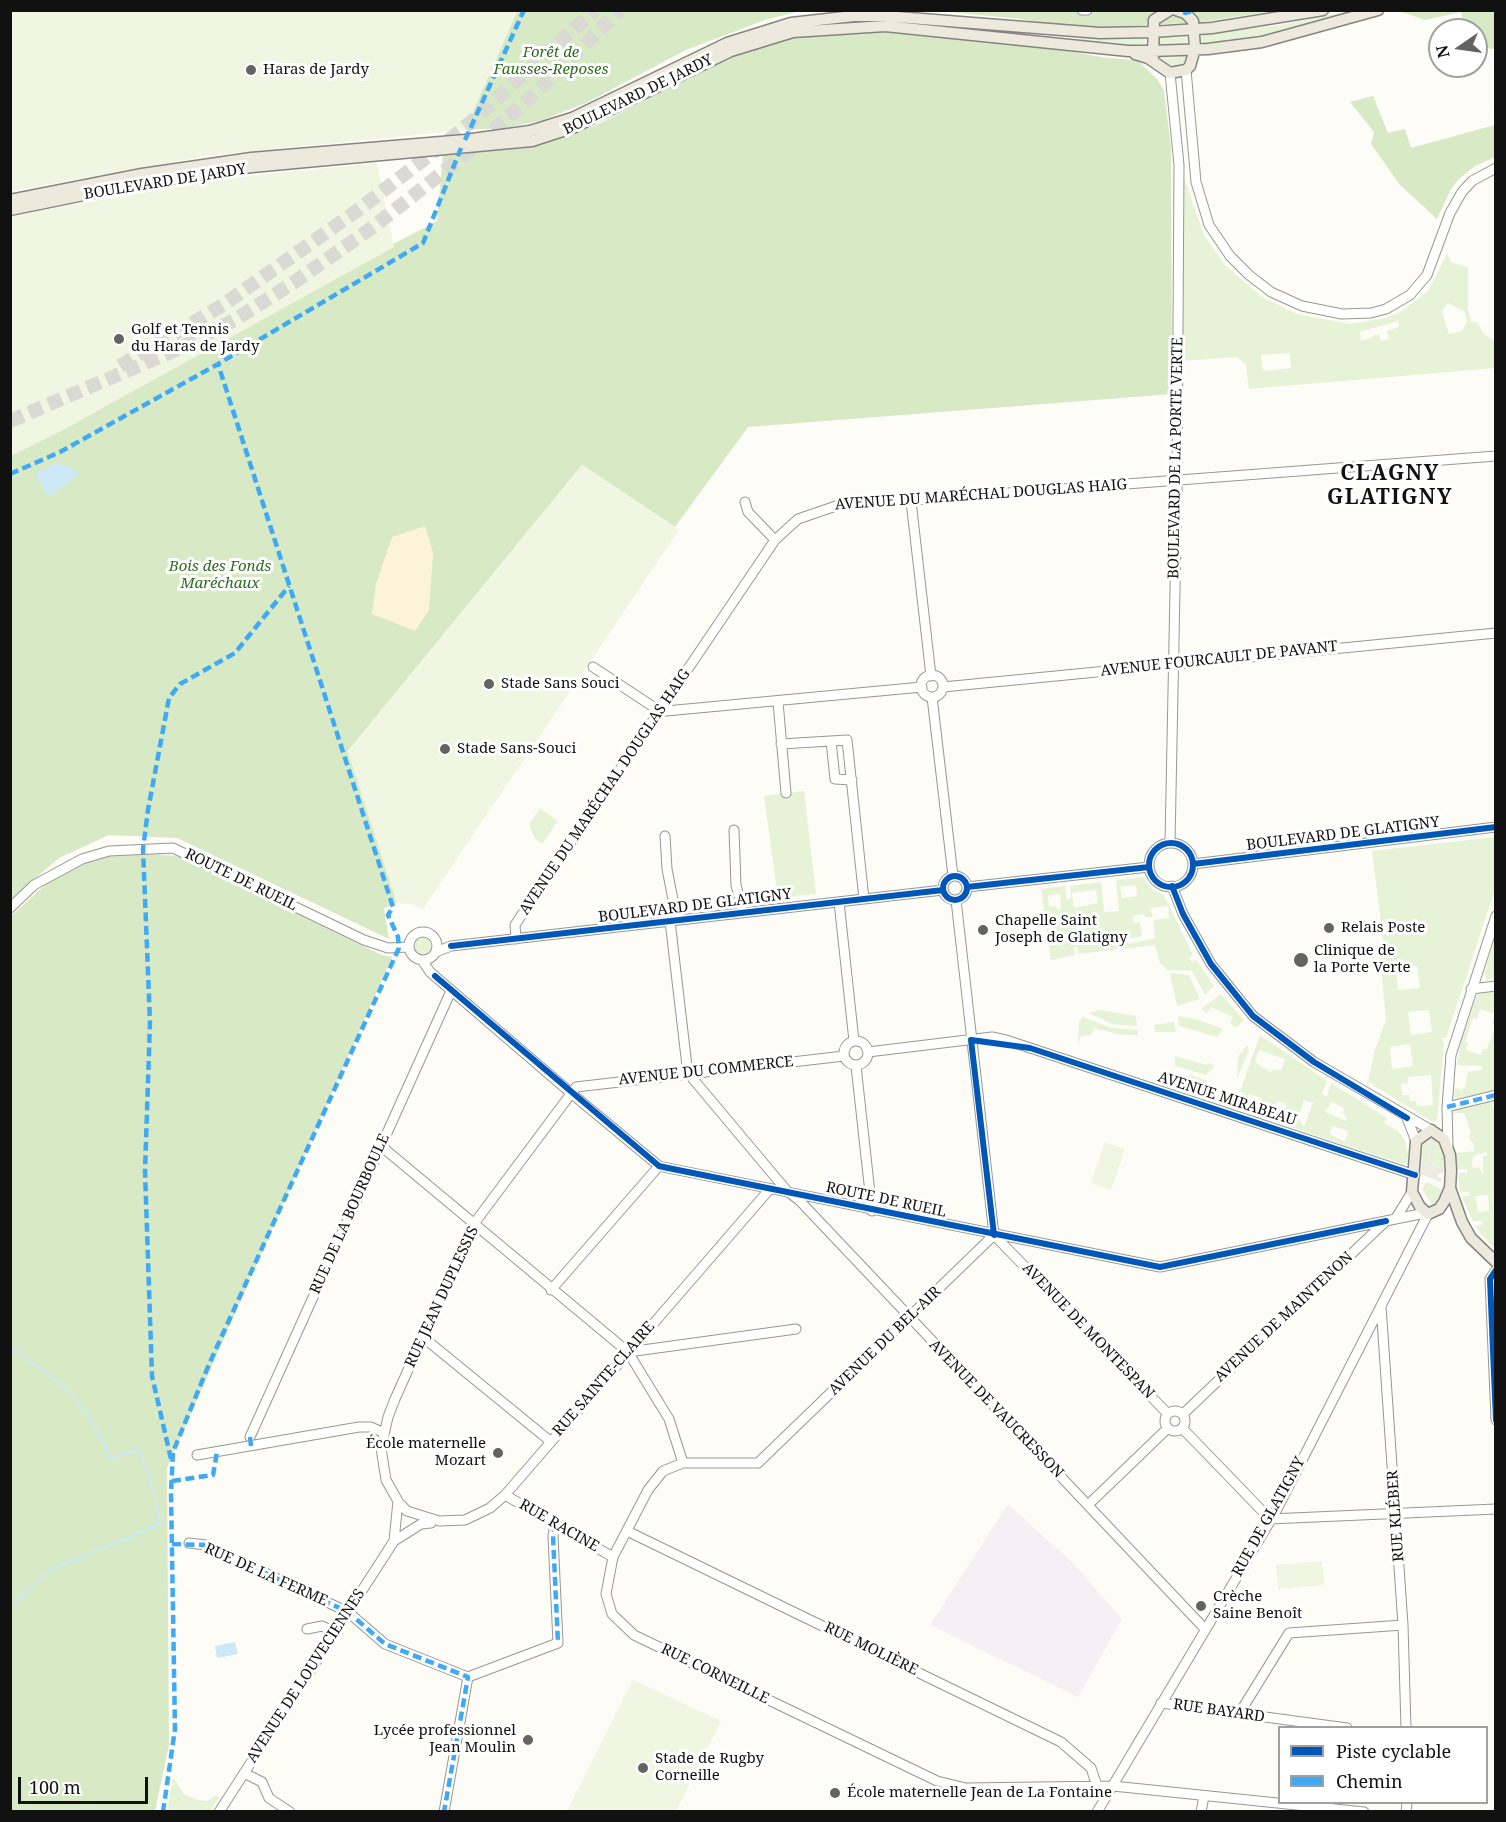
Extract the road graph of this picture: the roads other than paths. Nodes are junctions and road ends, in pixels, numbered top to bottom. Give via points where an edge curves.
1 (1082, 10) edge
2 (1087, 10) edge
3 (1170, 10) edge
4 (1176, 10) edge
5 (1323, 10) edge
6 (1378, 10) edge
7 (1153, 15) edge
8 (1194, 29) junction
9 (1152, 32) junction
10 (1195, 49) junction
11 (1153, 56) junction
12 (1186, 70) junction
13 (1170, 73) junction
14 (1496, 168) edge
15 (10, 200) edge
16 (10, 210) edge
17 (1496, 456) edge
18 (1177, 480) junction
19 (911, 501) junction
20 (745, 502) dead end
21 (775, 540) junction
22 (1496, 633) edge
23 (1173, 664) junction
24 (593, 667) dead end
25 (931, 676) junction
26 (922, 687) junction
27 (943, 687) junction
28 (932, 697) junction
29 (778, 702) junction
30 (660, 710) junction
31 (831, 741) junction
32 (781, 744) junction
33 (852, 780) junction
34 (786, 793) dead end
35 (1496, 827) edge
36 (734, 830) dead end
37 (665, 836) dead end
38 (1170, 843) junction
39 (1193, 864) junction
40 (1149, 867) junction
41 (953, 876) junction
42 (1172, 886) junction
43 (967, 887) junction
44 (943, 890) junction
45 (864, 899) junction
46 (956, 900) junction
47 (839, 902) junction
48 (10, 908) edge
49 (743, 912) junction
50 (1496, 916) edge
51 (674, 921) junction
52 (516, 939) junction
53 (436, 940) junction
54 (451, 946) junction
55 (408, 947) junction
56 (435, 954) junction
57 (422, 960) junction
58 (435, 976) junction
59 (1496, 986) edge
60 (1471, 989) junction
61 (452, 991) junction
62 (971, 1040) junction
63 (854, 1041) junction
64 (868, 1052) junction
65 (844, 1056) junction
66 (856, 1066) junction
67 (688, 1072) junction
68 (571, 1093) junction
69 (1496, 1095) edge
70 (1447, 1107) junction
71 (1407, 1118) junction
72 (1446, 1119) junction
73 (1434, 1131) junction
74 (1416, 1141) junction
75 (381, 1146) junction
76 (1449, 1148) junction
77 (659, 1166) junction
78 (1415, 1175) junction
79 (1450, 1188) junction
80 (779, 1189) junction
81 (1412, 1192) junction
82 (1439, 1209) junction
83 (872, 1211) junction
84 (1426, 1213) junction
85 (1396, 1218) junction
86 (1386, 1221) junction
87 (1462, 1222) junction
88 (473, 1225) junction
89 (994, 1235) junction
90 (1496, 1262) edge
91 (1496, 1269) edge
92 (552, 1290) junction
93 (1381, 1304) junction
94 (908, 1318) junction
95 (796, 1329) dead end
96 (424, 1338) junction
97 (628, 1352) junction
98 (1183, 1413) junction
99 (1168, 1414) junction
100 (1496, 1420) edge
101 (1168, 1428) junction
102 (1182, 1428) junction
103 (793, 1431) joint
104 (384, 1433) junction
105 (250, 1437) dead end
106 (550, 1441) junction
107 (197, 1455) dead end
108 (683, 1463) junction
109 (505, 1495) junction
110 (398, 1501) junction
111 (1089, 1504) junction
112 (1496, 1509) edge
113 (1396, 1514) junction
114 (415, 1515) joint
115 (1270, 1519) junction
116 (439, 1521) junction
117 (555, 1523) junction
118 (627, 1531) junction
119 (394, 1541) junction
120 (189, 1544) dead end
121 (613, 1557) junction
122 (348, 1612) junction
123 (1403, 1625) junction
124 (307, 1629) dead end
125 (1205, 1629) junction
126 (335, 1632) junction
127 (468, 1677) junction
128 (1161, 1703) junction
129 (1239, 1714) junction
130 (1332, 1726) edge
131 (1406, 1726) edge
132 (244, 1773) junction
133 (1097, 1786) junction
134 (1113, 1786) junction
135 (1204, 1796) junction
136 (1300, 1808) edge
137 (219, 1812) edge
138 (290, 1812) edge
139 (444, 1812) edge
140 (1097, 1812) edge
141 (1201, 1812) edge
142 (1364, 1812) edge

1 - 2 street
3 - 7 main road
4 - 8 main road via 1191,18
5 - 8 main road, BOULEVARD DE JARDY
6 - 10 main road via 1262,42
7 - 9 main road
8 - 9 main road, BOULEVARD DE JARDY
8 - 10 main road
9 - 11 main road
9 - 15 main road, BOULEVARD DE JARDY via 1100,33 884,16 791,23 727,43 572,118 530,131 251,158
10 - 11 main road
10 - 12 main road via 1194,61
11 - 13 main road, BOULEVARD DE JARDY
11 - 16 main road, BOULEVARD DE JARDY via 903,27 793,32 731,51 575,127 532,141 252,167 143,183
12 - 13 main road
12 - 14 street via 1196,182 1209,225 1249,275 1271,292 1302,306 1355,314 1386,309 1410,295 1427,275 1462,192 1472,181
13 - 18 street, BOULEVARD DE LA PORTE VERTE via 1179,165
17 - 18 street, AVENUE DU MARÉCHAL DOUGLAS HAIG
18 - 19 street, AVENUE DU MARÉCHAL DOUGLAS HAIG
18 - 23 street, BOULEVARD DE LA PORTE VERTE
19 - 21 street, AVENUE DU MARÉCHAL DOUGLAS HAIG via 827,507 798,519
19 - 25 street
20 - 21 street via 748,512
21 - 30 street, AVENUE DU MARÉCHAL DOUGLAS HAIG
22 - 23 street, AVENUE FOURCAULT DE PAVANT
23 - 27 street, AVENUE FOURCAULT DE PAVANT
23 - 38 street, BOULEVARD DE LA PORTE VERTE
24 - 30 street
25 - 26 street via 925,678
25 - 27 street via 939,678
26 - 28 street
26 - 29 street
27 - 28 street
28 - 41 street
29 - 30 street
29 - 32 street
30 - 52 street, AVENUE DU MARÉCHAL DOUGLAS HAIG via 515,925
31 - 32 street
31 - 33 street via 835,779
31 - 33 street via 847,740
32 - 34 street
33 - 45 street
35 - 39 street, BOULEVARD DE GLATIGNY
36 - 49 street via 736,885
37 - 51 street
38 - 39 street via 1188,850
38 - 40 street via 1156,849
39 - 42 street via 1185,881
40 - 42 street via 1159,883
40 - 43 street
41 - 43 street via 964,880
41 - 44 street via 944,883
42 - 71 street via 1211,964 1253,1016 1314,1062
43 - 46 street via 963,898
44 - 45 street, BOULEVARD DE GLATIGNY
44 - 46 street via 949,899
45 - 47 street, BOULEVARD DE GLATIGNY
46 - 62 street
47 - 49 street, BOULEVARD DE GLATIGNY
47 - 63 street
48 - 55 street, ROUTE DE RUEIL via 34,885 82,859 109,851 174,848 364,940 388,948
49 - 51 street, BOULEVARD DE GLATIGNY
50 - 60 street
51 - 52 street, BOULEVARD DE GLATIGNY
51 - 67 street
52 - 54 street, BOULEVARD DE GLATIGNY
53 - 54 street, BOULEVARD DE GLATIGNY
53 - 55 street via 421,931 411,937
53 - 56 street
54 - 56 street, BOULEVARD DE GLATIGNY
55 - 57 street via 413,956
56 - 57 street
56 - 58 street
57 - 58 street, ROUTE DE RUEIL
58 - 61 street, ROUTE DE RUEIL
59 - 60 street
60 - 70 street via 1451,1055
61 - 68 street, ROUTE DE RUEIL
61 - 75 street, RUE DE LA BOURBOULE
62 - 64 street
62 - 78 street, AVENUE MIRABEAU via 1006,1040
62 - 89 street
63 - 64 street via 865,1045
63 - 65 street via 847,1045
64 - 66 street via 864,1063
65 - 66 street
65 - 67 street, AVENUE DU COMMERCE
66 - 83 street
67 - 68 street, AVENUE DU COMMERCE via 576,1087
67 - 80 street, AVENUE DE VAUCRESSON
68 - 77 street, ROUTE DE RUEIL
68 - 88 street, RUE JEAN DUPLESSIS
69 - 70 street
70 - 72 street
71 - 73 street
71 - 74 street
72 - 73 street
72 - 76 street
73 - 74 main road
73 - 76 main road
74 - 78 main road
75 - 88 street
75 - 105 street, RUE DE LA BOURBOULE
76 - 79 main road
77 - 80 street, ROUTE DE RUEIL
77 - 92 street
78 - 81 main road
79 - 82 main road
79 - 87 main road
80 - 83 street, ROUTE DE RUEIL
80 - 94 street, AVENUE DE VAUCRESSON via 798,1200
80 - 97 street, RUE SAINTE-CLAIRE
81 - 84 main road
81 - 85 street
82 - 84 main road
82 - 87 main road
83 - 89 street, ROUTE DE RUEIL
84 - 85 street, ROUTE DE RUEIL
84 - 93 street, RUE DE GLATIGNY
85 - 86 street, ROUTE DE RUEIL
86 - 89 street, ROUTE DE RUEIL via 1160,1267
86 - 98 street, AVENUE DE MAINTENON
87 - 90 main road
88 - 92 street
88 - 96 street, RUE JEAN DUPLESSIS
89 - 94 street, AVENUE DU BEL-AIR
89 - 99 street, AVENUE DE MONTESPAN
91 - 100 street via 1490,1279
92 - 97 street
93 - 113 street, RUE KLÉBER
93 - 115 street, RUE DE GLATIGNY
94 - 103 street, AVENUE DU BEL-AIR
94 - 111 street, AVENUE DE VAUCRESSON
95 - 97 street
96 - 104 street, RUE JEAN DUPLESSIS
96 - 106 street
97 - 106 street, RUE SAINTE-CLAIRE
97 - 108 street via 669,1419
98 - 99 street via 1177,1410
98 - 102 street
99 - 101 street
101 - 102 street
101 - 111 street
102 - 115 street
103 - 108 street, RUE CORNEILLE via 758,1463
104 - 107 street via 359,1427
104 - 110 street, RUE JEAN DUPLESSIS via 381,1448 386,1480
106 - 109 street, RUE SAINTE-CLAIRE
108 - 118 street, RUE CORNEILLE via 658,1477
109 - 116 street, RUE SAINTE-CLAIRE via 474,1517
109 - 117 street, RUE RACINE
110 - 114 street, RUE JEAN DUPLESSIS
110 - 119 street, AVENUE DE LOUVECIENNES
111 - 125 street, AVENUE DE VAUCRESSON
112 - 113 street
113 - 115 street
113 - 123 street, RUE KLÉBER
114 - 116 street, RUE SAINTE-CLAIRE
115 - 125 street, RUE DE GLATIGNY
116 - 119 street, AVENUE DE LOUVECIENNES via 421,1524
117 - 121 street, RUE RACINE
117 - 127 street via 558,1643
118 - 121 street, RUE CORNEILLE
118 - 133 street, RUE MOLIÈRE via 1061,1742 1091,1768
119 - 122 street, AVENUE DE LOUVECIENNES
120 - 122 street, RUE DE LA FERME via 206,1545
121 - 133 street, RUE CORNEILLE via 606,1594 612,1614 634,1635 937,1781 966,1788
122 - 126 street, AVENUE DE LOUVECIENNES
122 - 127 street, RUE DE LA FERME via 385,1644
123 - 129 street via 1289,1633
123 - 131 street, RUE KLÉBER
124 - 126 street via 322,1626
125 - 128 street, RUE DE GLATIGNY
126 - 132 street, AVENUE DE LOUVECIENNES
127 - 139 street
128 - 129 street, RUE BAYARD
128 - 134 street, RUE DE GLATIGNY
129 - 130 street, RUE BAYARD
132 - 137 street, AVENUE DE LOUVECIENNES
132 - 138 street via 262,1782 269,1798
133 - 134 street, RUE CORNEILLE
134 - 135 street, RUE CORNEILLE
134 - 140 street, RUE DE GLATIGNY
135 - 136 street, RUE CORNEILLE
135 - 141 street
136 - 142 street, RUE CORNEILLE

